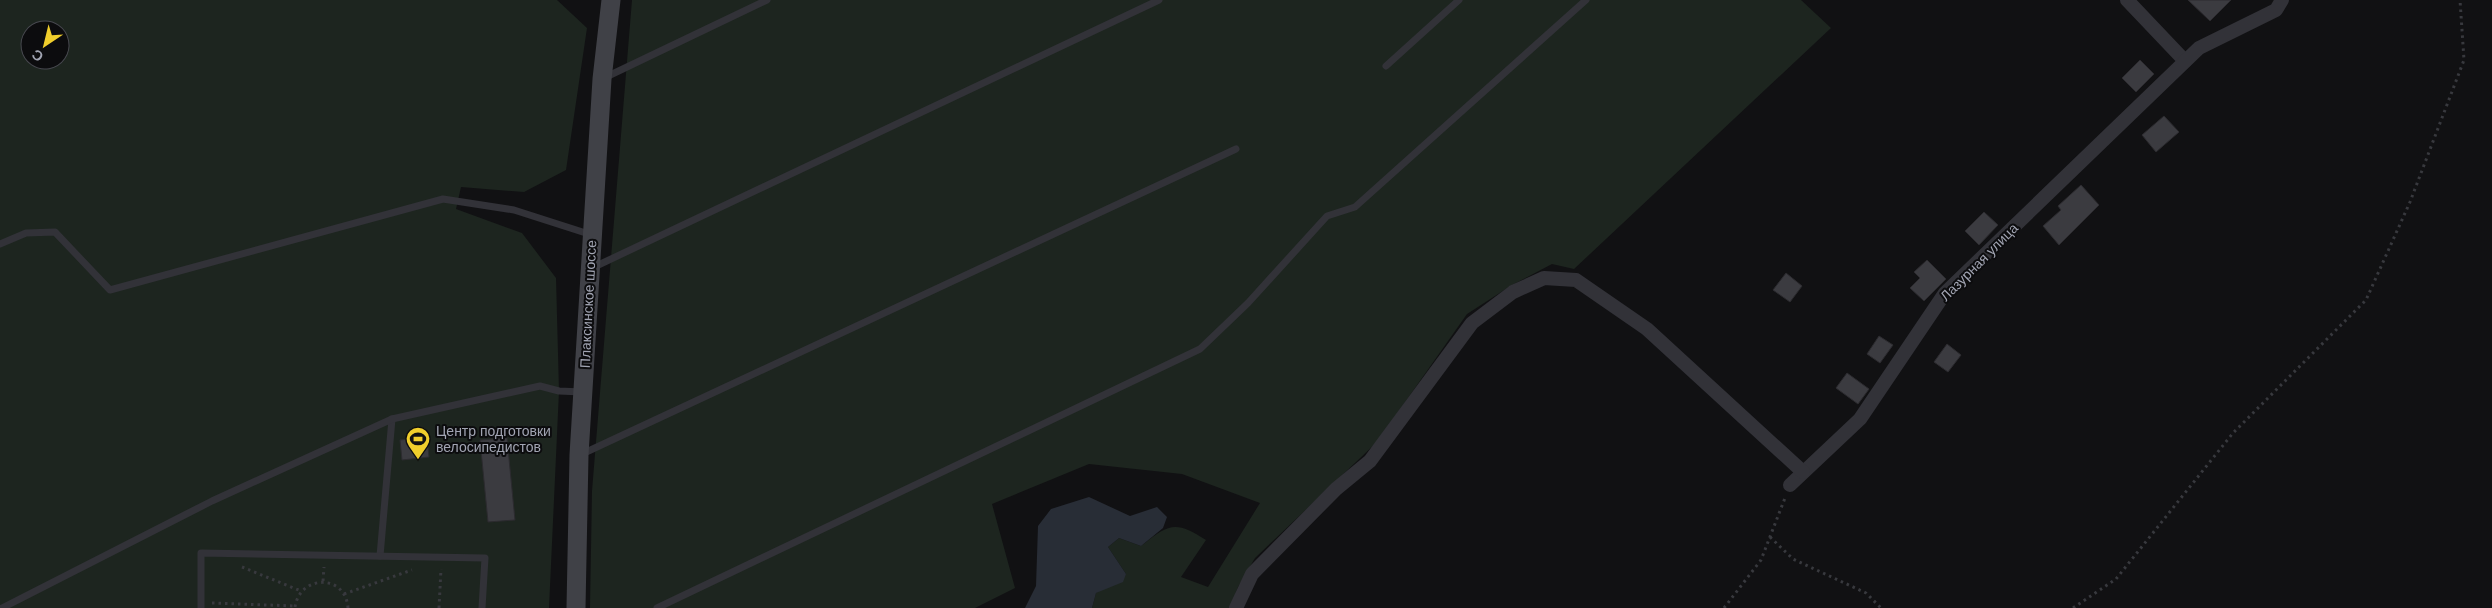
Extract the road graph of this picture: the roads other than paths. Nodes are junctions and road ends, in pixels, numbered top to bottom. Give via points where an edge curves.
1 (611, 0) edge
2 (767, 0) edge
3 (1159, 0) edge
4 (1459, 0) edge
5 (1586, 0) edge
6 (2127, 0) edge
7 (2282, 0) edge
8 (2186, 61) junction
9 (1386, 66) dead end
10 (602, 79) junction
11 (1236, 149) dead end
12 (592, 235) junction
13 (0, 244) edge
14 (590, 269) junction
15 (583, 392) junction
16 (392, 420) junction
17 (579, 455) junction
18 (1803, 472) junction
19 (1790, 485) road end
20 (380, 556) junction
21 (2, 608) edge
22 (200, 608) edge
23 (482, 608) edge
24 (576, 608) edge
25 (658, 608) edge
26 (1236, 608) edge

1 - 10 main road, Плаксинское шоссе
2 - 10 lane
3 - 14 lane
4 - 9 lane
5 - 25 lane via 1355,207 1327,216 1248,303 1200,349
6 - 8 street
7 - 8 street, Лазурная улица via 2276,10 2199,48
8 - 18 street, Лазурная улица via 1945,293 1860,419
10 - 12 main road, Плаксинское шоссе
11 - 17 lane
12 - 13 lane via 514,210 442,199 110,290 55,232 26,233
12 - 14 main road, Плаксинское шоссе
14 - 15 main road, Плаксинское шоссе
15 - 16 lane via 540,386
15 - 17 main road, Плаксинское шоссе
16 - 20 lane
16 - 21 lane via 212,501
17 - 24 main road, Плаксинское шоссе
18 - 19 street, Лазурная улица
18 - 26 street via 1646,329 1576,280 1544,278 1513,292 1472,323 1370,461 1336,489 1252,574
20 - 22 lane via 201,553
20 - 23 lane via 485,558

